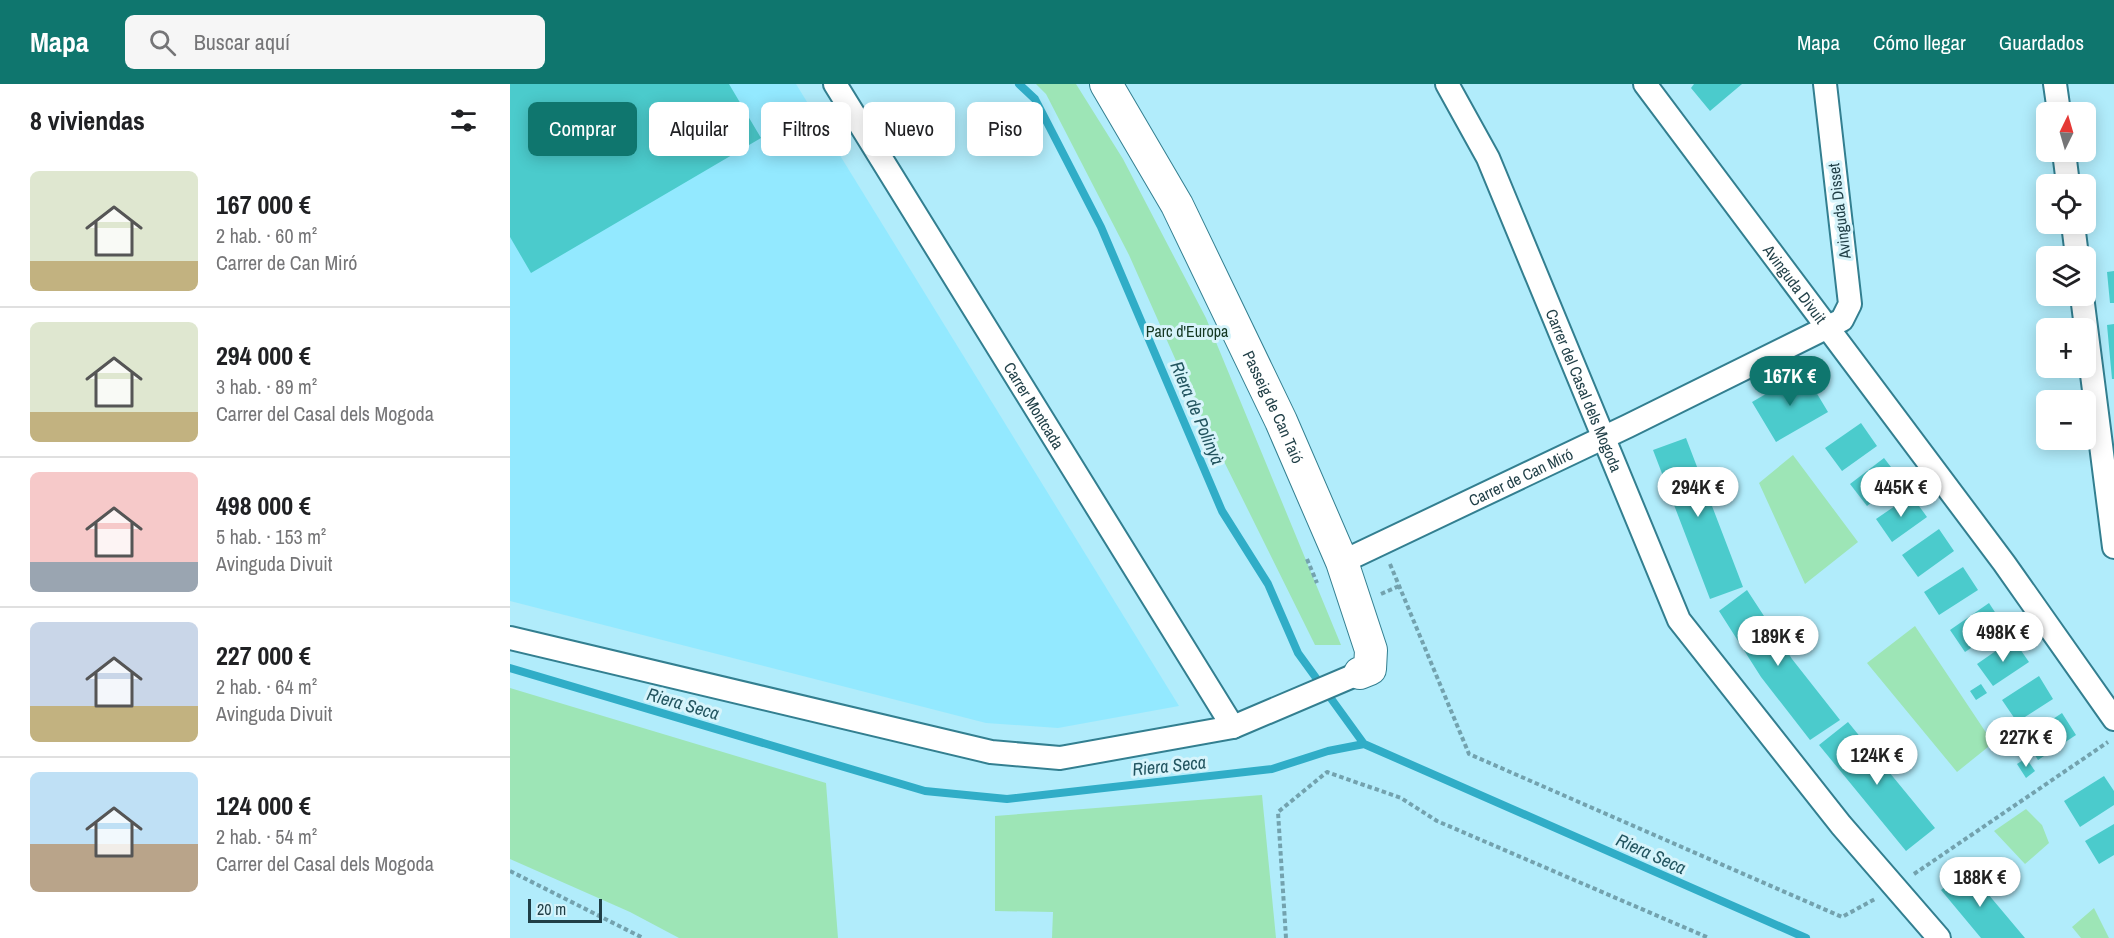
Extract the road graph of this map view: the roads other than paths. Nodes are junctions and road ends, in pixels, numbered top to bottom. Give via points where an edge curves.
1 (835, 84) edge
2 (1106, 84) edge
3 (1447, 84) edge
4 (1645, 84) edge
5 (1825, 84) edge
6 (2055, 84) edge
7 (2058, 102) edge
8 (2084, 306) edge
9 (1829, 329) junction
10 (2105, 403) edge
11 (1605, 437) junction
12 (2114, 547) edge
13 (1342, 562) junction
14 (510, 638) edge
15 (1360, 673) joint
16 (2114, 719) edge
17 (1233, 727) junction
18 (1940, 938) edge

1 - 17 street, Carrer Montcada
2 - 13 main road, Passeig de Can Taió via 1177,205 1281,421
3 - 11 street, Carrer del Casal dels Mogoda via 1488,158
4 - 9 street, Avinguda Divuit
5 - 9 street, Avinguda Disset via 1850,304 1842,320
6 - 7 street
8 - 10 street
9 - 11 street, Carrer de Can Miró
9 - 16 street, Avinguda Divuit via 2004,563
10 - 12 street
11 - 13 street, Carrer de Can Miró
11 - 18 street, Carrer del Casal dels Mogoda via 1679,620 1841,825
13 - 15 main road, Passeig de Can Taió via 1371,650 1370,669
14 - 17 street via 991,752 1060,758
15 - 17 street

